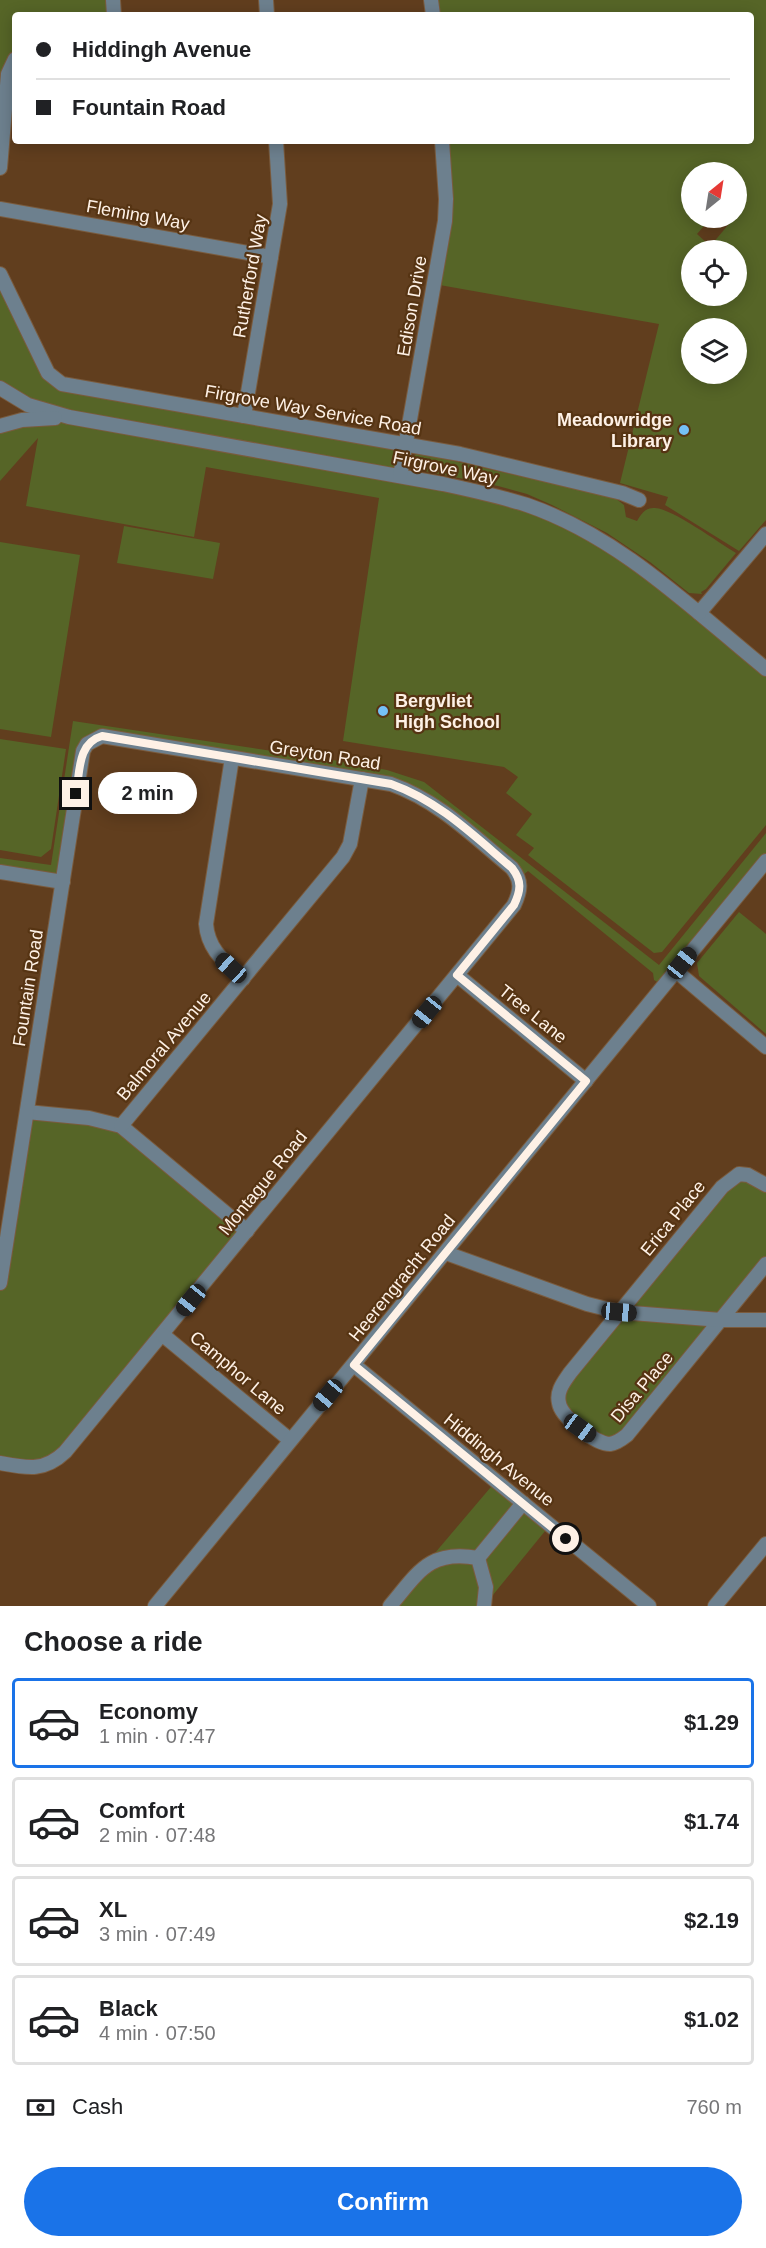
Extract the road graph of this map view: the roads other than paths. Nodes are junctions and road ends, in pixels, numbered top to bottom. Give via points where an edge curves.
1 (12, 65) edge
2 (276, 144) edge
3 (442, 144) edge
4 (0, 168) edge
5 (0, 208) edge
6 (271, 257) junction
7 (0, 274) edge
8 (0, 388) edge
9 (244, 416) junction
10 (69, 417) junction
11 (0, 426) edge
12 (406, 444) junction
13 (400, 476) junction
14 (639, 500) dead end
15 (766, 534) edge
16 (699, 613) junction
17 (766, 669) edge
18 (94, 739) joint
19 (232, 758) junction
20 (362, 779) junction
21 (766, 861) edge
22 (0, 872) edge
23 (519, 878) joint
24 (63, 882) junction
25 (676, 971) junction
26 (457, 975) junction
27 (243, 979) junction
28 (766, 1047) edge
29 (586, 1081) junction
30 (27, 1112) junction
31 (121, 1126) junction
32 (766, 1185) edge
33 (247, 1230) junction
34 (446, 1253) junction
35 (766, 1264) edge
36 (0, 1283) edge
37 (619, 1312) junction
38 (721, 1320) junction
39 (766, 1320) edge
40 (163, 1335) junction
41 (354, 1365) junction
42 (290, 1440) junction
43 (0, 1463) edge
44 (523, 1503) junction
45 (766, 1544) edge
46 (478, 1558) junction
47 (155, 1606) edge
48 (390, 1606) edge
49 (484, 1606) edge
50 (649, 1606) edge
51 (716, 1606) edge

1 - 4 street
2 - 6 street, Rutherford Way via 280,204
3 - 12 street, Edison Drive via 446,210
5 - 6 street, Fleming Way
6 - 9 street, Rutherford Way
7 - 9 street, Firgrove Way Service Road via 48,373 62,384
8 - 10 street, Firgrove Way via 28,405
9 - 12 street, Firgrove Way Service Road
10 - 11 street, Firgrove Way via 31,418
10 - 13 street, Firgrove Way
12 - 13 street, Edison Drive
12 - 14 street, Firgrove Way Service Road
13 - 16 street, Firgrove Way via 484,492 570,524 645,570
15 - 16 street
16 - 17 street, Firgrove Way
18 - 19 street, Greyton Road via 102,736
18 - 24 street, Fountain Road via 83,751
19 - 20 street, Greyton Road
19 - 27 street via 206,924 212,947
20 - 23 street, Greyton Road via 391,784 432,802
20 - 27 street, Balmoral Avenue via 350,844 343,857
21 - 25 street
22 - 24 street
23 - 26 street, Montague Road via 520,891 514,905
24 - 30 street, Fountain Road
25 - 28 street
25 - 29 street, Heerengracht Road
26 - 29 street, Tree Lane
26 - 33 street, Montague Road
27 - 31 street, Balmoral Avenue
29 - 34 street, Heerengracht Road
30 - 31 street via 89,1118
30 - 36 street, Fountain Road
31 - 33 street
32 - 37 street, Erica Place via 748,1175 730,1179
33 - 40 street, Montague Road
34 - 37 street
34 - 41 street, Heerengracht Road
35 - 38 street
37 - 38 street
37 - 38 street, Disa Place via 570,1372 558,1395 561,1411 569,1419 593,1438 611,1444 627,1435
38 - 39 street
40 - 42 street, Camphor Lane
40 - 43 street, Montague Road via 55,1461 31,1467
41 - 42 street, Heerengracht Road
41 - 44 street, Hiddingh Avenue
42 - 47 street, Heerengracht Road
44 - 46 street
44 - 50 street, Hiddingh Avenue
45 - 51 street
46 - 48 street via 444,1557 429,1562
46 - 49 street via 486,1587

